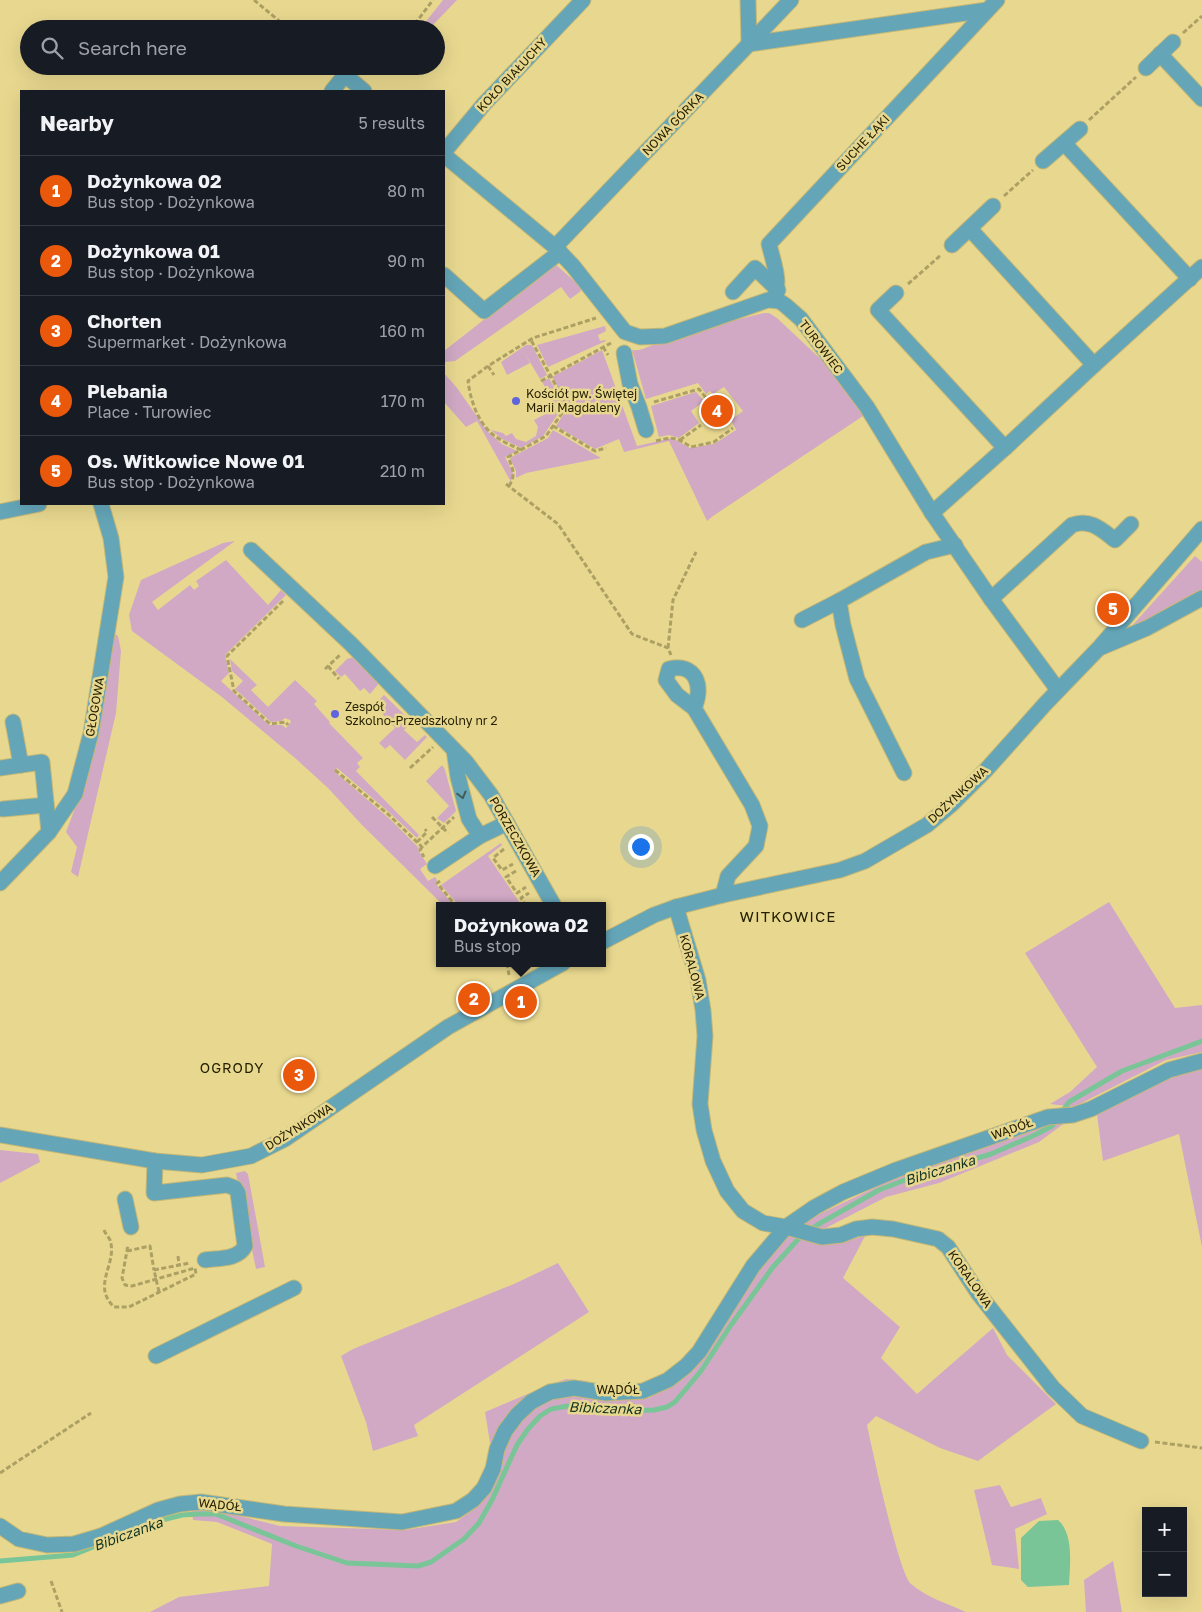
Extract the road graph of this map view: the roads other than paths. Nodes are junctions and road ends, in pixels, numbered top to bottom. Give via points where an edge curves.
1 (583, 0) edge
2 (748, 0) edge
3 (791, 0) edge
4 (992, 5) edge
5 (1173, 42) road end
6 (749, 44) junction
7 (1160, 54) junction
8 (1146, 68) road end
9 (344, 75) edge
10 (344, 75) edge
11 (333, 90) edge
12 (363, 90) edge
13 (1202, 99) edge
14 (1080, 129) road end
15 (1064, 143) junction
16 (445, 153) edge
17 (445, 155) edge
18 (1043, 161) road end
19 (993, 206) road end
20 (970, 229) junction
21 (952, 244) road end
22 (558, 250) junction
23 (1202, 267) edge
24 (445, 276) edge
25 (1190, 279) junction
26 (733, 292) dead end
27 (896, 293) road end
28 (776, 295) junction
29 (624, 353) dead end
30 (1094, 365) junction
31 (646, 430) dead end
32 (1005, 448) junction
33 (35, 505) edge
34 (101, 505) edge
35 (0, 512) edge
36 (932, 513) junction
37 (1131, 524) dead end
38 (1202, 530) edge
39 (955, 545) junction
40 (250, 550) dead end
41 (1202, 598) edge
42 (991, 599) junction
43 (839, 601) junction
44 (802, 620) dead end
45 (1099, 648) junction
46 (1058, 690) junction
47 (694, 708) junction
48 (13, 722) dead end
49 (454, 750) junction
50 (20, 765) junction
51 (0, 768) edge
52 (904, 774) dead end
53 (46, 805) junction
54 (3, 809) dead end
55 (508, 823) junction
56 (49, 832) junction
57 (480, 836) junction
58 (434, 866) dead end
59 (0, 883) edge
60 (723, 895) junction
61 (552, 902) edge
62 (676, 907) junction
63 (606, 940) edge
64 (556, 967) edge
65 (1202, 1061) edge
66 (0, 1135) edge
67 (155, 1161) junction
68 (125, 1199) dead end
69 (130, 1227) dead end
70 (792, 1228) junction
71 (204, 1260) road end
72 (294, 1288) dead end
73 (156, 1356) dead end
74 (1141, 1441) dead end
75 (0, 1526) edge
76 (18, 1591) dead end
77 (0, 1596) edge

1 - 16 street, KOŁO BIAŁUCHY via 484,104
2 - 6 street
3 - 6 street, NOWA GÓRKA
4 - 6 street
4 - 28 street, SUCHE ŁĄKI via 769,244 778,281
5 - 7 street
6 - 22 street, NOWA GÓRKA
7 - 8 street
7 - 13 street
9 - 11 street
10 - 12 street
14 - 15 street
15 - 18 street
15 - 25 street
17 - 22 street
19 - 20 street
20 - 21 street
20 - 30 street
22 - 24 street, NOWA GÓRKA via 484,311
22 - 28 street via 625,332 640,337 665,336
23 - 25 street
25 - 30 street
26 - 28 street, TUROWIEC via 755,268
27 - 32 street via 878,310
28 - 36 street, TUROWIEC via 800,319 867,407
29 - 31 street via 630,384
30 - 32 street
32 - 36 street
33 - 35 street
34 - 56 street, GŁOGOWA via 115,561 113,603 91,733 75,794
36 - 39 street, TUROWIEC
37 - 42 street via 1115,540 1095,525 1084,522 1072,524
38 - 45 street, DOŻYNKOWA
39 - 42 street, TUROWIEC
39 - 43 street via 926,552
40 - 49 street, PORZECZKOWA via 351,644
41 - 45 street via 1147,628
42 - 46 street, TUROWIEC
43 - 44 street
43 - 52 street via 857,679
45 - 46 street, DOŻYNKOWA
46 - 60 street, DOŻYNKOWA via 986,770 927,825 865,861 840,870
47 - 47 street via 666,680 669,669 686,669 694,677 699,689
47 - 60 street via 752,805 760,826 756,846 728,876
48 - 50 street
49 - 55 street, PORZECZKOWA via 491,795
49 -> 57 street via 469,819
50 - 51 street
50 - 53 street via 42,762
53 - 54 street
53 - 56 street
55 - 57 street
55 - 61 street, PORZECZKOWA
56 - 59 street, GŁOGOWA
57 - 58 street
60 - 62 street, DOŻYNKOWA
62 - 63 street, DOŻYNKOWA via 654,914
62 - 70 street, KORALOWA via 698,980 703,1010 705,1036 700,1104 713,1161 727,1190 743,1211 763,1223
64 - 67 street, DOŻYNKOWA via 448,1027 285,1139 251,1156 202,1165
65 - 70 street, WĄDÓŁ via 1169,1070 1090,1109 1073,1115 1048,1117 896,1170 815,1207
66 - 67 street, DOŻYNKOWA
67 - 71 street via 154,1193 221,1185 232,1186 238,1193 243,1250 235,1256
68 - 69 street
70 - 74 street, KORALOWA via 822,1237 872,1227 938,1239 948,1247 978,1293 1053,1388 1082,1416
70 - 75 street, WĄDÓŁ via 753,1266 699,1352 686,1366 668,1380 643,1391 606,1393 574,1388 550,1392 531,1402 505,1431 484,1488 456,1511 402,1522 284,1514 201,1502 158,1510 102,1536 74,1544 47,1545 19,1539
72 - 73 street
76 - 77 street

